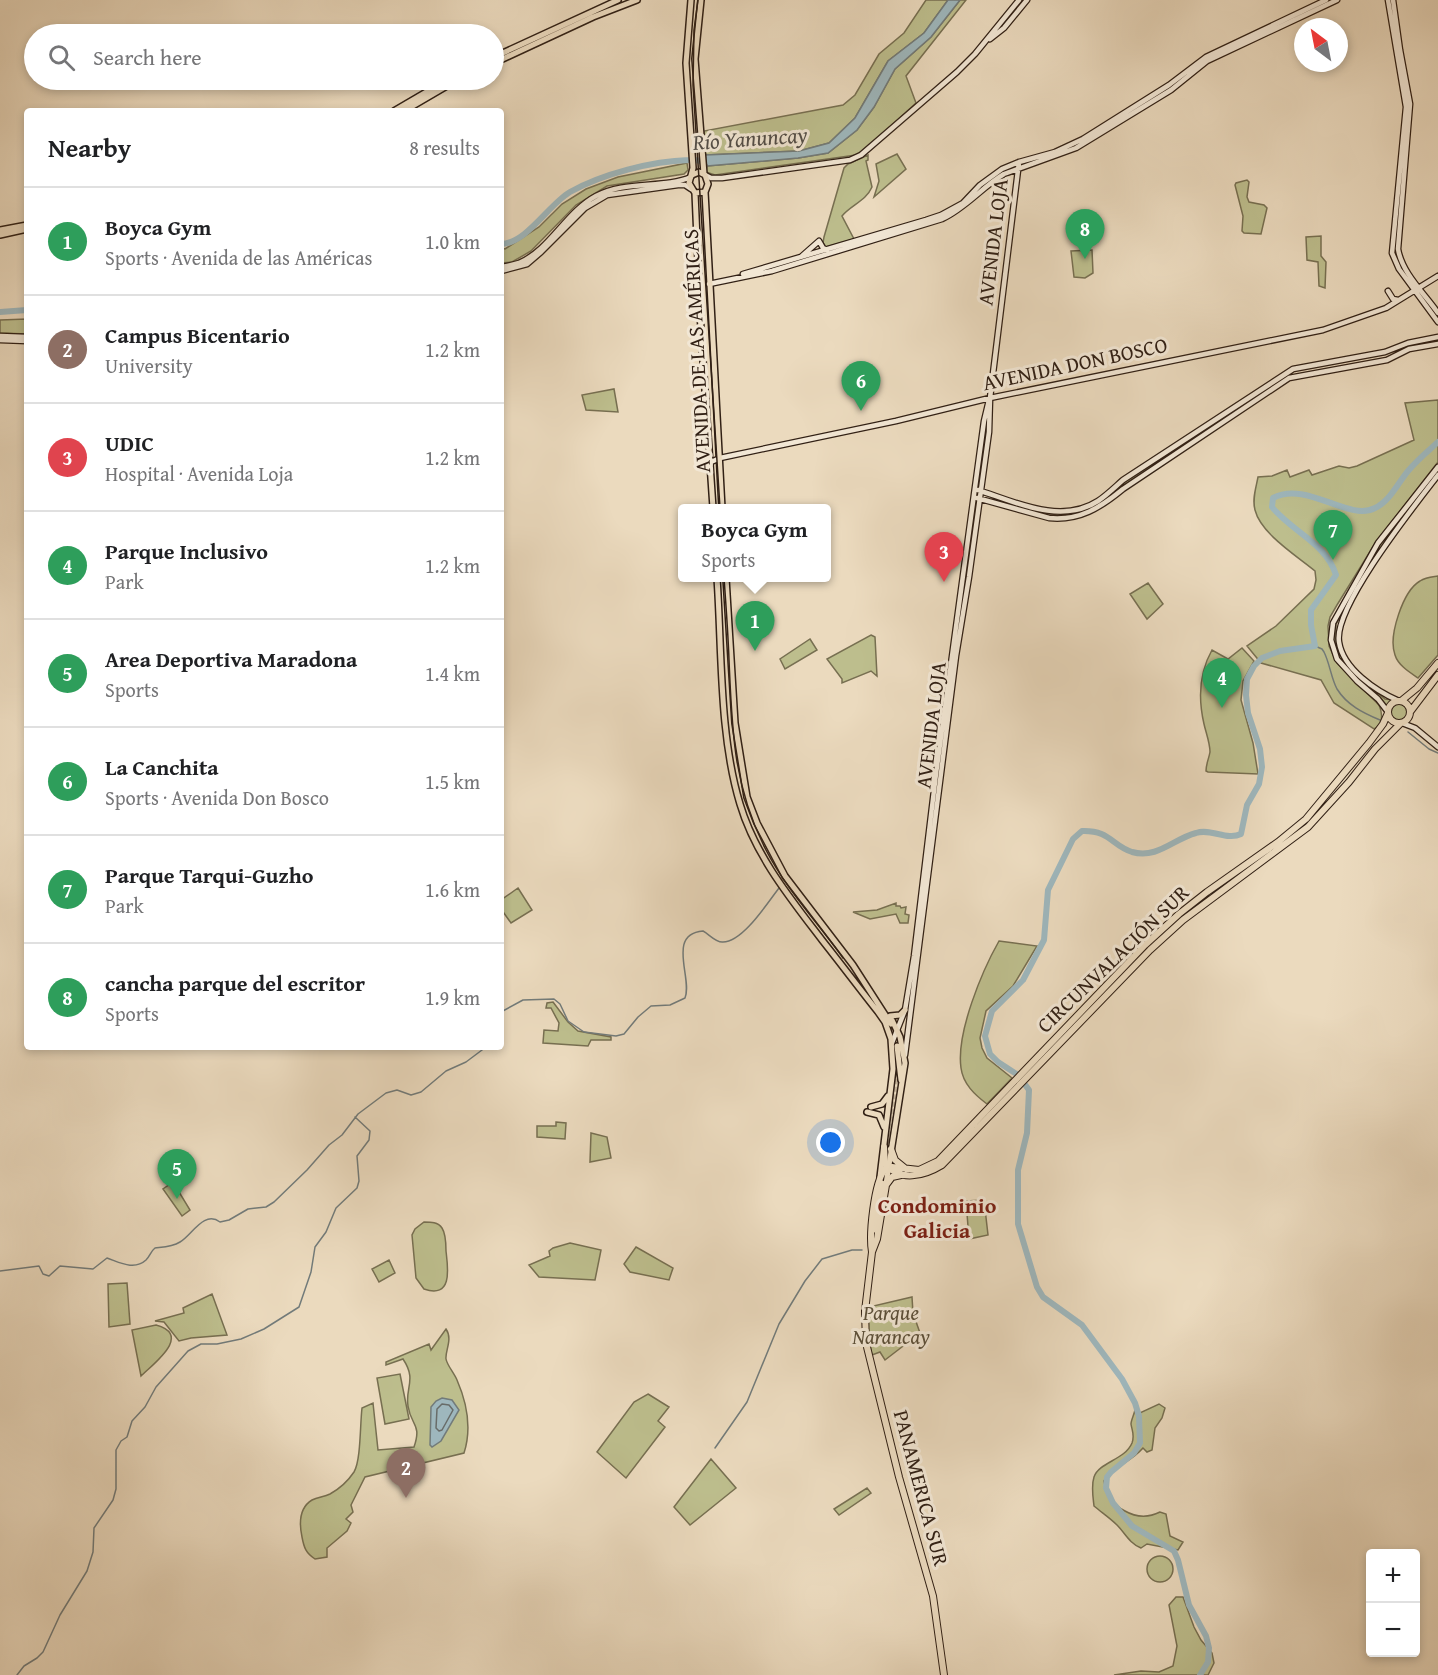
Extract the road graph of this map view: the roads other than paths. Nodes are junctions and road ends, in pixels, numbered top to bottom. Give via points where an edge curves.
1 (618, 0) edge
2 (637, 0) edge
3 (691, 0) edge
4 (701, 0) edge
5 (1019, 0) edge
6 (1027, 0) edge
7 (1326, 0) edge
8 (1337, 0) edge
9 (1388, 0) edge
10 (1393, 0) edge
11 (983, 45) junction
12 (504, 52) edge
13 (504, 58) edge
14 (687, 81) junction
15 (430, 90) edge
16 (441, 90) edge
17 (696, 90) junction
18 (399, 108) edge
19 (409, 108) edge
20 (1019, 165) junction
21 (704, 172) junction
22 (691, 176) junction
23 (722, 178) junction
24 (706, 190) junction
25 (693, 191) junction
26 (24, 228) edge
27 (0, 233) edge
28 (827, 250) junction
29 (800, 258) junction
30 (504, 268) edge
31 (504, 268) edge
32 (1438, 276) edge
33 (709, 283) junction
34 (1417, 289) junction
35 (1388, 291) dead end
36 (1401, 300) junction
37 (1438, 313) edge
38 (1438, 322) edge
39 (1438, 336) edge
40 (0, 338) edge
41 (24, 339) edge
42 (1438, 344) edge
43 (990, 398) junction
44 (720, 458) junction
45 (711, 462) junction
46 (1438, 467) edge
47 (1438, 475) edge
48 (978, 490) junction
49 (977, 498) junction
50 (713, 504) edge
51 (722, 504) edge
52 (717, 582) edge
53 (726, 582) edge
54 (1438, 663) edge
55 (1438, 675) edge
56 (1400, 701) junction
57 (1388, 713) junction
58 (1410, 713) junction
59 (1402, 723) junction
60 (1415, 728) junction
61 (1438, 747) edge
62 (839, 961) junction
63 (858, 973) junction
64 (905, 1010) junction
65 (890, 1016) junction
66 (897, 1030) junction
67 (895, 1045) junction
68 (904, 1058) junction
69 (1025, 1073) junction
70 (903, 1084) junction
71 (891, 1092) junction
72 (885, 1133) junction
73 (888, 1148) junction
74 (888, 1168) junction
75 (907, 1173) junction
76 (883, 1183) junction
77 (944, 1675) edge

1 - 12 main road
2 - 13 main road
3 - 14 main road, AVENIDA DE LAS AMÉRICAS
4 - 17 main road, AVENIDA DE LAS AMÉRICAS
5 - 11 main road
6 - 11 main road via 1004,28
7 - 20 main road via 1206,57 1070,147
8 - 20 main road via 1208,61 1171,90 1076,148
9 - 34 main road via 1406,107 1392,253 1398,269
10 - 34 main road via 1410,104 1398,249
11 - 23 main road via 861,155 846,161
14 - 17 main road
14 - 22 main road, AVENIDA DE LAS AMÉRICAS
15 - 18 main road
16 - 19 main road
17 - 21 main road, AVENIDA DE LAS AMÉRICAS
20 - 28 main road via 992,176 953,209
20 - 33 main road via 942,219 772,271
20 - 43 main road, AVENIDA LOJA
21 - 22 main road
21 - 23 main road via 711,178
21 - 24 main road, AVENIDA DE LAS AMÉRICAS
22 - 25 main road, AVENIDA DE LAS AMÉRICAS
22 - 30 main road via 596,195 527,258
23 - 24 main road
24 - 25 main road
24 - 33 main road, AVENIDA DE LAS AMÉRICAS
25 - 31 main road via 678,185 607,195 585,208 527,264
25 - 45 main road, AVENIDA DE LAS AMÉRICAS
26 - 27 main road
28 - 29 main road
28 - 29 main road via 819,242
29 - 33 main road
32 - 34 main road, AVENIDA DON BOSCO
33 - 44 main road, AVENIDA DE LAS AMÉRICAS
34 - 36 main road, AVENIDA DON BOSCO
34 - 37 main road
34 - 38 main road
35 - 36 main road via 1393,299
36 - 43 main road, AVENIDA DON BOSCO via 1312,332
39 - 48 main road via 1386,352 1293,369 1084,508 1057,512
40 - 41 main road
42 - 49 main road via 1409,349 1387,360 1289,378 1086,514 1049,518
43 - 44 main road, AVENIDA DON BOSCO
43 - 48 main road, AVENIDA LOJA
44 - 45 main road, AVENIDA DON BOSCO
44 - 51 main road, AVENIDA DE LAS AMÉRICAS
45 - 50 main road, AVENIDA DE LAS AMÉRICAS
46 - 57 main road via 1378,543 1333,623 1331,640 1338,659
47 - 56 main road via 1381,552 1343,615 1339,629 1347,663 1384,694
48 - 49 main road, AVENIDA LOJA
49 - 64 main road, AVENIDA LOJA
49 - 68 main road, AVENIDA LOJA
52 - 62 main road via 726,728 740,804 778,881
53 - 63 main road via 735,723 747,797 787,880
54 - 56 highway, CIRCUNVALACIÓN SUR
55 - 58 highway, CIRCUNVALACIÓN SUR
56 - 57 highway, CIRCUNVALACIÓN SUR via 1390,705
56 - 58 highway
57 - 59 highway via 1392,721
57 - 69 highway, CIRCUNVALACIÓN SUR via 1363,751 1305,819 1179,914
58 - 59 highway, CIRCUNVALACIÓN SUR
58 - 60 main road
59 - 60 main road
59 - 69 highway, CIRCUNVALACIÓN SUR via 1308,827 1183,920
60 - 61 main road
62 - 63 main road via 890,1024
62 - 67 main road via 885,1022
63 - 65 main road
64 - 65 main road
64 - 66 main road, AVENIDA LOJA
65 - 66 main road
66 - 67 main road, AVENIDA LOJA
66 - 68 main road
67 - 70 main road
67 - 71 main road
68 - 70 main road
69 - 75 highway, CIRCUNVALACIÓN SUR via 942,1165 924,1175
70 - 73 main road
71 - 72 main road
71 - 72 main road via 882,1104 869,1109 879,1115
72 - 73 main road
73 - 74 highway
73 - 75 highway
73 - 76 main road
74 - 75 highway via 895,1173
74 - 76 highway via 883,1172
75 - 76 highway
76 - 77 highway, PANAMERICA SUR via 865,1333 933,1596

